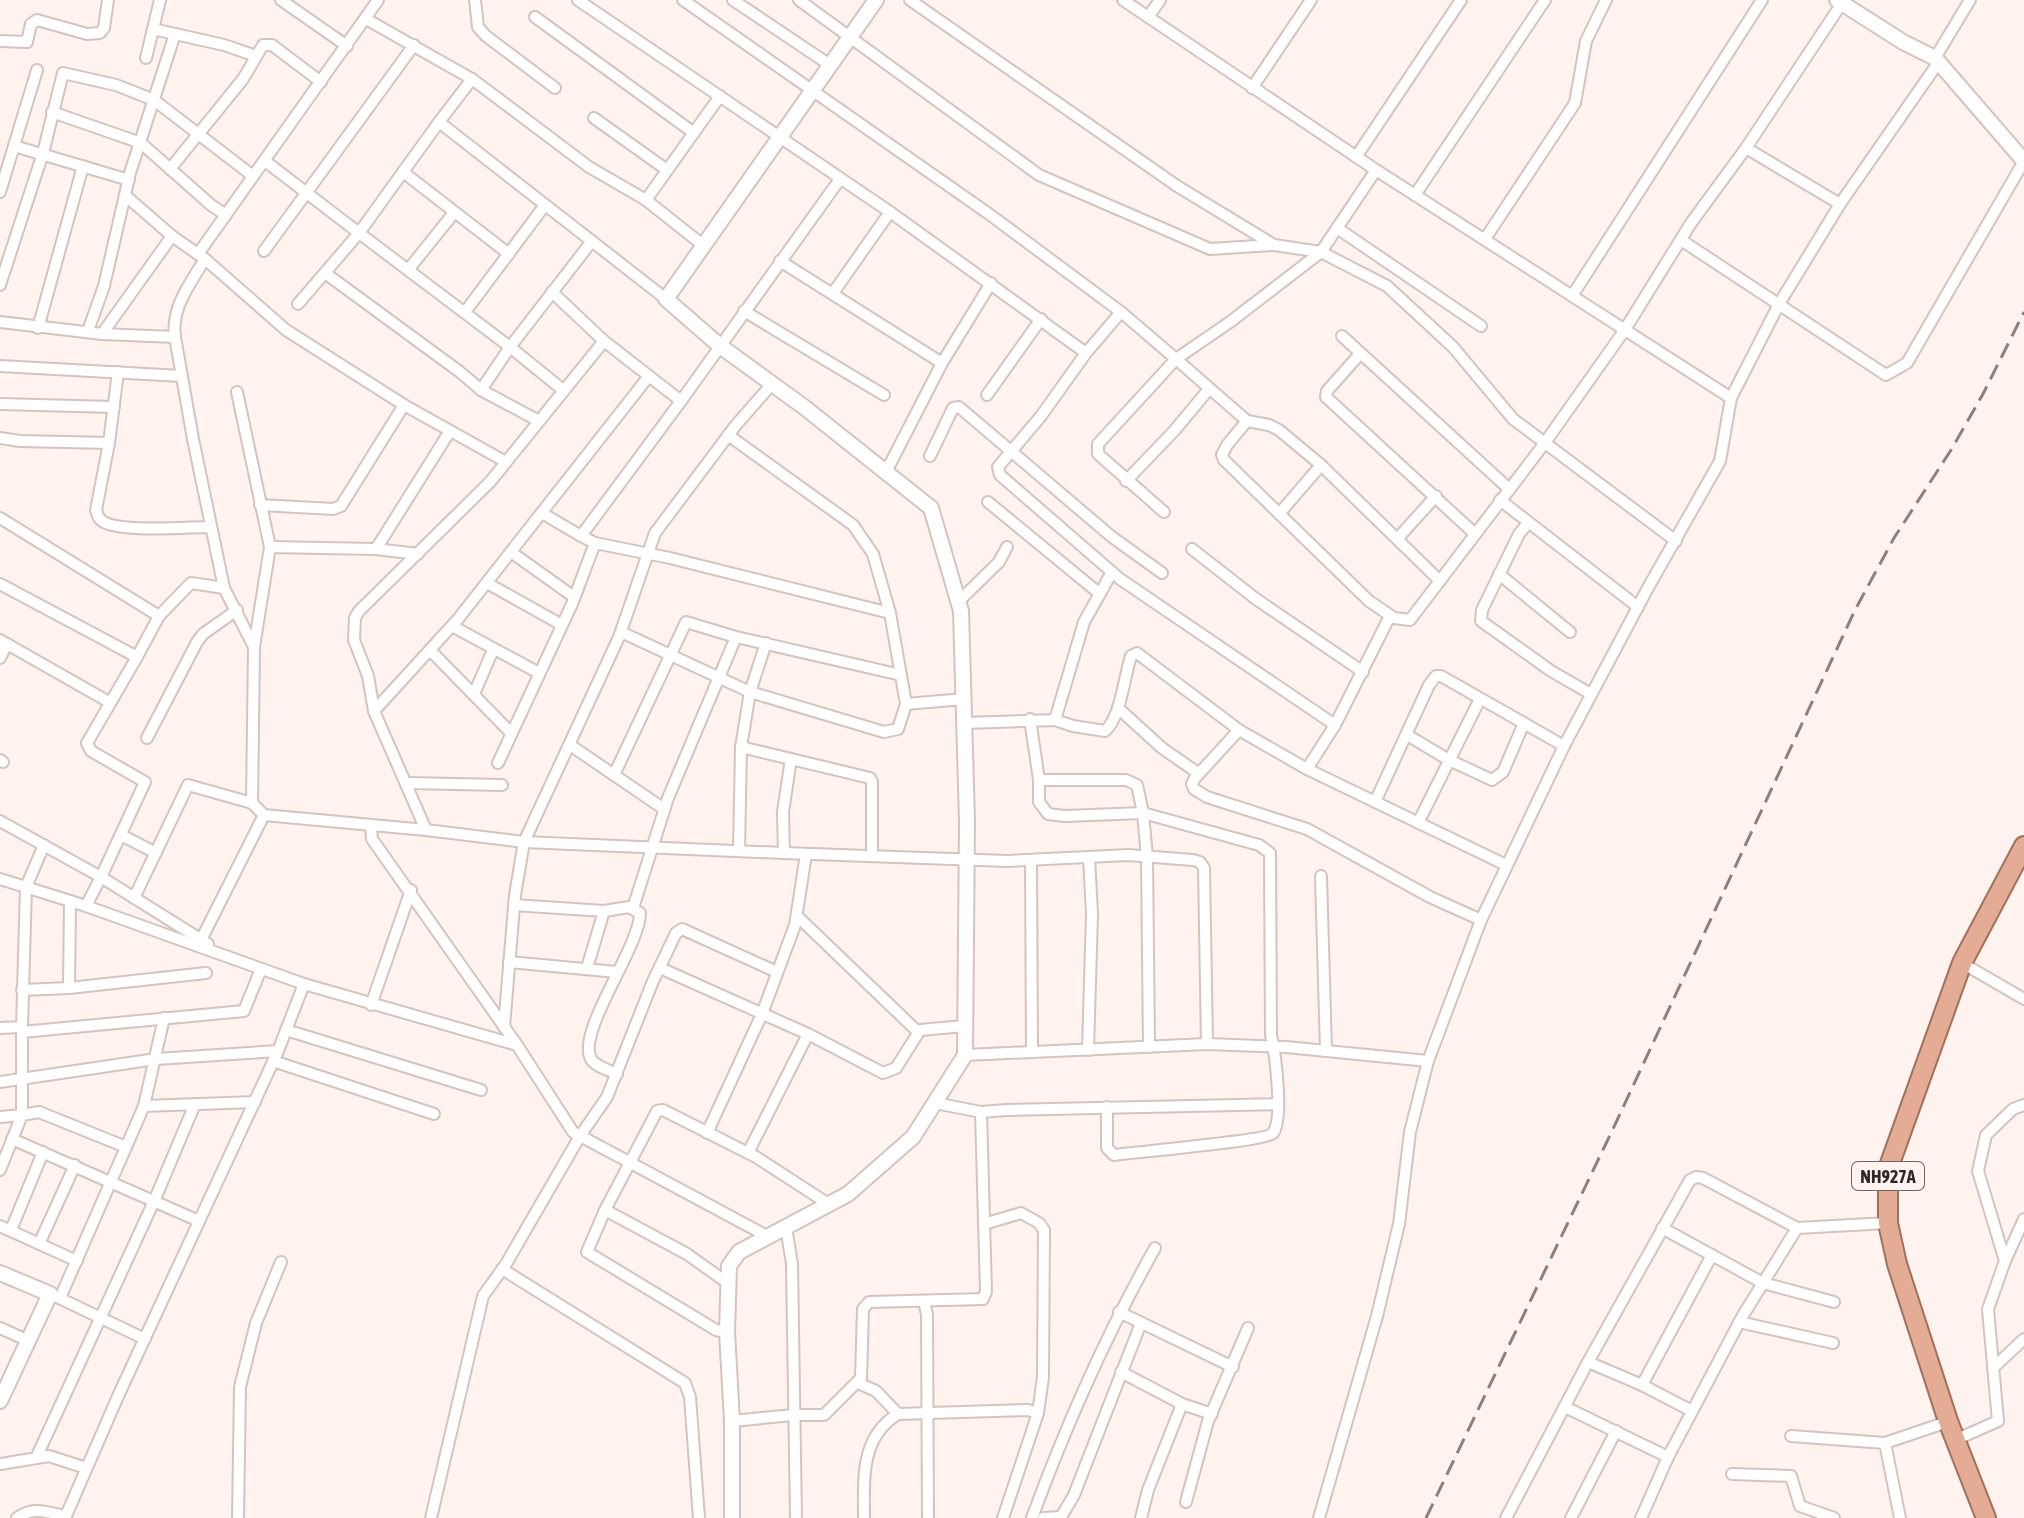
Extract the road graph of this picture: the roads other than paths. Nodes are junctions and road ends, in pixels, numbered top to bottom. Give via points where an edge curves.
1 (108, 0) edge
2 (160, 0) edge
3 (281, 0) edge
4 (378, 0) edge
5 (475, 0) edge
6 (578, 0) edge
7 (683, 0) edge
8 (733, 0) edge
9 (799, 0) edge
10 (876, 0) edge
11 (910, 0) edge
12 (1123, 0) edge
13 (1160, 0) edge
14 (1311, 0) edge
15 (1461, 0) edge
16 (1545, 0) edge
17 (1762, 0) edge
18 (1970, 0) edge
19 (1603, 1) edge
20 (1840, 2) edge
21 (535, 17) dead end
22 (1148, 17) junction
23 (366, 19) junction
24 (153, 29) junction
25 (175, 34) junction
26 (850, 37) junction
27 (0, 41) edge
28 (414, 45) junction
29 (347, 46) junction
30 (256, 56) junction
31 (146, 58) dead end
32 (1936, 60) junction
33 (830, 65) junction
34 (37, 70) dead end
35 (472, 79) junction
36 (321, 82) junction
37 (555, 88) dead end
38 (1252, 88) junction
39 (813, 89) junction
40 (720, 96) junction
41 (154, 100) junction
42 (52, 112) junction
43 (594, 118) dead end
44 (439, 122) junction
45 (199, 133) junction
46 (694, 133) junction
47 (781, 137) junction
48 (141, 143) junction
49 (14, 146) junction
50 (1746, 148) junction
51 (43, 153) junction
52 (1356, 157) junction
53 (265, 161) junction
54 (2024, 161) edge
55 (83, 166) junction
56 (170, 169) junction
57 (667, 170) junction
58 (1376, 170) junction
59 (403, 172) junction
60 (253, 176) junction
61 (840, 179) junction
62 (129, 180) junction
63 (306, 191) junction
64 (0, 192) edge
65 (1415, 195) junction
66 (126, 196) junction
67 (646, 200) junction
68 (1840, 204) junction
69 (545, 205) junction
70 (890, 212) junction
71 (453, 214) junction
72 (226, 215) junction
73 (1337, 228) junction
74 (359, 233) junction
75 (172, 236) junction
76 (1485, 239) junction
77 (1681, 240) junction
78 (592, 241) junction
79 (1274, 245) junction
80 (704, 246) junction
81 (264, 251) dead end
82 (1321, 252) junction
83 (509, 254) junction
84 (202, 257) junction
85 (780, 261) junction
86 (408, 270) junction
87 (325, 273) junction
88 (991, 283) junction
89 (0, 285) edge
90 (552, 292) junction
91 (833, 293) junction
92 (1572, 296) junction
93 (666, 299) junction
94 (298, 304) dead end
95 (1779, 304) junction
96 (744, 311) junction
97 (465, 312) junction
98 (1121, 312) junction
99 (1041, 319) junction
100 (0, 322) edge
101 (1481, 326) dead end
102 (38, 328) junction
103 (88, 331) junction
104 (1624, 331) junction
105 (102, 334) junction
106 (1342, 336) dead end
107 (175, 337) junction
108 (604, 341) junction
109 (720, 346) junction
110 (510, 347) junction
111 (1086, 353) junction
112 (1359, 355) junction
113 (1176, 359) junction
114 (942, 363) junction
115 (0, 366) edge
116 (118, 372) junction
117 (182, 376) junction
118 (649, 376) junction
119 (772, 384) junction
120 (1209, 389) junction
121 (481, 390) junction
122 (563, 390) junction
123 (237, 392) dead end
124 (884, 395) dead end
125 (987, 395) dead end
126 (1731, 398) junction
127 (681, 401) junction
128 (0, 404) edge
129 (404, 405) junction
130 (114, 407) junction
131 (539, 421) junction
132 (1247, 421) junction
133 (450, 431) junction
134 (728, 435) junction
135 (0, 438) edge
136 (109, 443) junction
137 (1544, 444) junction
138 (1011, 449) junction
139 (930, 456) dead end
140 (506, 462) junction
141 (1321, 465) junction
142 (886, 472) junction
143 (1126, 481) junction
144 (1508, 488) junction
145 (1436, 496) junction
146 (1500, 500) junction
147 (988, 502) dead end
148 (260, 505) junction
149 (1164, 512) dead end
150 (542, 513) junction
151 (1279, 514) junction
152 (0, 518) edge
153 (1528, 523) junction
154 (211, 527) junction
155 (1474, 533) junction
156 (581, 536) junction
157 (1398, 538) junction
158 (1676, 541) junction
159 (595, 543) junction
160 (270, 547) junction
161 (1007, 547) dead end
162 (376, 549) junction
163 (1192, 549) dead end
164 (511, 552) junction
165 (646, 552) junction
166 (418, 554) junction
167 (1112, 572) junction
168 (1162, 573) dead end
169 (1499, 574) junction
170 (1440, 581) junction
171 (487, 583) junction
172 (0, 584) edge
173 (224, 588) junction
174 (1100, 594) junction
175 (574, 597) junction
176 (958, 602) junction
177 (1638, 607) junction
178 (237, 610) junction
179 (890, 613) junction
180 (159, 616) junction
181 (1390, 616) junction
182 (562, 625) junction
183 (452, 626) junction
184 (621, 632) junction
185 (1570, 632) dead end
186 (736, 637) junction
187 (4, 642) edge
188 (766, 643) junction
189 (254, 647) junction
190 (430, 650) junction
191 (493, 650) junction
192 (670, 655) junction
193 (137, 657) junction
194 (0, 658) edge
195 (1363, 672) junction
196 (539, 673) junction
197 (901, 675) junction
198 (719, 678) junction
199 (750, 692) junction
200 (474, 694) junction
201 (1591, 694) junction
202 (964, 699) junction
203 (1480, 699) junction
204 (109, 702) junction
205 (906, 704) junction
206 (1118, 708) junction
207 (374, 711) junction
208 (1030, 719) junction
209 (1055, 720) junction
210 (964, 723) junction
211 (1524, 723) junction
212 (1335, 725) junction
213 (1239, 730) junction
214 (511, 733) junction
215 (1407, 735) junction
216 (147, 738) dead end
217 (570, 745) junction
218 (1564, 746) junction
219 (741, 747) junction
220 (791, 759) junction
221 (1449, 760) junction
222 (498, 763) dead end
223 (1307, 769) junction
224 (1198, 773) junction
225 (614, 775) junction
226 (1039, 780) junction
227 (407, 783) junction
228 (502, 785) dead end
229 (1375, 802) junction
230 (252, 803) junction
231 (664, 809) junction
232 (1143, 813) junction
233 (264, 815) junction
234 (0, 821) edge
235 (1418, 823) junction
236 (371, 825) junction
237 (426, 830) junction
238 (121, 835) junction
239 (524, 842) junction
240 (44, 845) junction
241 (653, 846) junction
242 (2024, 846) edge
243 (739, 851) junction
244 (156, 853) junction
245 (784, 853) junction
246 (806, 854) junction
247 (872, 856) junction
248 (1089, 857) junction
249 (1147, 857) junction
250 (967, 860) junction
251 (1031, 860) junction
252 (1506, 865) junction
253 (2024, 867) edge
254 (1321, 876) dead end
255 (101, 877) junction
256 (0, 879) edge
257 (26, 887) junction
258 (411, 890) junction
259 (134, 898) junction
260 (70, 901) junction
261 (514, 905) junction
262 (86, 906) junction
263 (633, 908) junction
264 (604, 911) junction
265 (797, 916) junction
266 (1481, 920) junction
267 (201, 940) junction
268 (226, 956) junction
269 (509, 962) junction
270 (1966, 965) junction
271 (587, 968) junction
272 (660, 968) junction
273 (261, 969) junction
274 (617, 972) junction
275 (777, 972) junction
276 (206, 973) dead end
277 (304, 984) junction
278 (69, 988) junction
279 (22, 990) junction
280 (2024, 999) edge
281 (371, 1005) junction
282 (762, 1014) junction
283 (164, 1018) junction
284 (965, 1026) junction
285 (504, 1027) junction
286 (0, 1028) edge
287 (22, 1030) junction
288 (286, 1030) junction
289 (918, 1032) junction
290 (808, 1034) junction
291 (1207, 1044) junction
292 (517, 1045) junction
293 (1149, 1047) junction
294 (1274, 1047) junction
295 (1088, 1050) junction
296 (1326, 1051) junction
297 (1032, 1052) junction
298 (965, 1055) junction
299 (276, 1056) junction
300 (156, 1059) junction
301 (1428, 1061) junction
302 (617, 1074) junction
303 (24, 1080) junction
304 (0, 1082) edge
305 (481, 1090) dead end
306 (255, 1102) junction
307 (935, 1103) junction
308 (195, 1104) junction
309 (1278, 1104) junction
310 (2024, 1105) edge
311 (144, 1106) junction
312 (1107, 1107) junction
313 (981, 1112) junction
314 (434, 1114) dead end
315 (22, 1115) junction
316 (0, 1117) edge
317 (707, 1133) junction
318 (580, 1136) junction
319 (12, 1139) junction
320 (126, 1147) junction
321 (43, 1152) junction
322 (748, 1153) junction
323 (631, 1161) junction
324 (75, 1165) junction
325 (0, 1170) edge
326 (110, 1180) junction
327 (155, 1199) junction
328 (827, 1203) junction
329 (605, 1210) junction
330 (2024, 1219) edge
331 (199, 1221) junction
332 (1888, 1223) junction
333 (984, 1224) junction
334 (786, 1227) junction
335 (6, 1228) edge
336 (1662, 1228) junction
337 (1797, 1228) junction
338 (767, 1236) junction
339 (39, 1244) junction
340 (1155, 1248) dead end
341 (1712, 1255) junction
342 (77, 1261) junction
343 (2005, 1261) junction
344 (281, 1262) dead end
345 (502, 1269) junction
346 (0, 1273) edge
347 (1763, 1283) junction
348 (729, 1284) junction
349 (55, 1296) junction
350 (924, 1301) junction
351 (1834, 1302) dead end
352 (1119, 1312) junction
353 (99, 1316) junction
354 (1739, 1322) junction
355 (1141, 1323) junction
356 (0, 1328) edge
357 (1248, 1328) dead end
358 (727, 1332) junction
359 (145, 1339) junction
360 (2024, 1339) edge
361 (27, 1340) junction
362 (1833, 1343) dead end
363 (1588, 1362) junction
364 (1233, 1367) junction
365 (1993, 1368) junction
366 (1121, 1372) junction
367 (858, 1383) junction
368 (1642, 1385) junction
369 (0, 1401) edge
370 (1182, 1404) junction
371 (1565, 1407) junction
372 (1692, 1411) junction
373 (1038, 1413) junction
374 (898, 1414) junction
375 (928, 1414) junction
376 (1212, 1414) junction
377 (793, 1415) junction
378 (732, 1421) junction
379 (1955, 1425) junction
380 (1616, 1431) junction
381 (1791, 1436) dead end
382 (1885, 1443) junction
383 (37, 1456) junction
384 (1668, 1457) junction
385 (0, 1464) edge
386 (86, 1468) junction
387 (1732, 1474) dead end
388 (1186, 1502) dead end
389 (65, 1517) edge
390 (17, 1518) edge
391 (238, 1518) edge
392 (431, 1518) edge
393 (699, 1518) edge
394 (732, 1518) edge
395 (796, 1518) edge
396 (864, 1518) edge
397 (928, 1518) edge
398 (1003, 1518) edge
399 (1032, 1518) edge
400 (1043, 1518) edge
401 (1141, 1518) edge
402 (1319, 1518) edge
403 (1506, 1518) edge
404 (1571, 1518) edge
405 (1641, 1518) edge
406 (1834, 1518) edge
407 (1900, 1518) edge
408 (1986, 1518) edge
409 (1993, 1518) edge

1 - 27 street via 100,33 37,20 27,42
2 - 24 street
3 - 29 street
4 - 23 street
5 - 37 street via 478,27 486,36
6 - 40 street
7 - 39 street
8 - 33 street
9 - 26 street
10 - 26 street
11 - 79 street via 1177,186
12 - 22 street
13 - 22 street
14 - 38 street
15 - 52 street
16 - 65 street
17 - 92 street
18 - 32 street
19 - 76 street via 1586,41 1575,103
20 - 32 street
20 - 50 street
21 - 46 street
22 - 38 street
23 - 28 street
23 - 29 street
24 - 25 street
24 - 31 street
25 - 30 street
25 - 41 street
26 - 33 street
26 - 79 street via 1039,175 1210,249
28 - 35 street
28 - 63 street
29 - 36 street
30 - 36 street via 263,45 272,45
30 - 45 street
32 - 54 street
32 - 68 street
33 - 39 street
34 - 49 street
35 - 44 street
35 - 67 street via 589,167
36 - 53 street
38 - 52 street
39 - 47 street
39 - 98 street
40 - 46 street
40 - 47 street
41 - 42 street via 65,73
41 - 45 street
41 - 48 street
42 - 48 street
42 - 51 street
43 - 57 street
44 - 59 street
44 - 69 street
45 - 56 street
45 - 60 street
46 - 57 street
47 - 61 street
47 - 80 street
48 - 56 street
48 - 62 street
49 - 51 street
49 - 64 street
50 - 68 street
50 - 77 street
51 - 55 street
51 - 89 street
52 - 58 street
53 - 60 street
53 - 63 street
54 - 95 street via 1907,363 1886,375
55 - 62 street
55 - 102 street
56 - 72 street
57 - 67 street
58 - 65 street
58 - 73 street
59 - 71 street
59 - 74 street
60 - 72 street
61 - 70 street
61 - 85 street
62 - 66 street
63 - 74 street
63 - 81 street
65 - 76 street
66 - 75 street
66 - 103 street
67 - 80 street
68 - 95 street
69 - 78 street
69 - 83 street
70 - 88 street
70 - 91 street
71 - 83 street
71 - 86 street
72 - 84 street
73 - 82 street
73 - 101 street
74 - 86 street
74 - 87 street
75 - 84 street
75 - 105 street
76 - 92 street
77 - 95 street
77 - 104 street
78 - 90 street
78 - 93 street
79 - 82 street
80 - 93 street
82 - 113 street
82 - 137 street via 1387,286 1411,306 1513,419
83 - 97 street
84 - 107 street via 179,302
84 - 129 street via 286,330
85 - 91 street
85 - 96 street
86 - 97 street
87 - 94 street
87 - 121 street
88 - 99 street
88 - 114 street
90 - 108 street
90 - 110 street
91 - 114 street
92 - 104 street
93 - 109 street
95 - 126 street
96 - 109 street
96 - 124 street
97 - 110 street
98 - 111 street
98 - 113 street
99 - 111 street
99 - 125 street
100 - 102 street
102 - 103 street
103 - 105 street
104 - 126 street
104 - 137 street
105 - 107 street
106 - 112 street
107 - 117 street
108 - 118 street
108 - 122 street
109 - 119 street
109 - 127 street
110 - 121 street
110 - 122 street
111 - 138 street
112 - 144 street
112 - 145 street via 1326,397
113 - 120 street
113 - 143 street via 1098,444 1098,454
114 - 142 street
115 - 116 street
116 - 117 street
116 - 130 street
117 - 154 street
118 - 127 street
118 - 150 street
119 - 134 street
119 - 142 street
120 - 132 street
120 - 143 street
121 - 131 street
122 - 131 street
123 - 148 street
126 - 158 street via 1720,461
127 - 156 street
128 - 130 street
129 - 133 street
129 - 148 street via 341,506
130 - 136 street
131 - 140 street
132 - 141 street via 1279,430
132 - 151 street via 1222,455
133 - 140 street
133 - 162 street
134 - 165 street
134 - 179 street via 853,525 878,567
135 - 136 street
136 - 154 street via 96,510 100,519 119,527
137 - 144 street
137 - 158 street
138 - 139 street via 955,406
138 - 167 street via 998,473
138 - 168 street
140 - 166 street
141 - 151 street
141 - 157 street
142 - 176 street via 931,508
143 - 149 street
144 - 146 street
145 - 155 street
145 - 157 street
146 - 153 street
146 - 155 street
147 - 174 street
148 - 160 street
150 - 156 street
150 - 164 street
151 - 181 street
152 - 180 street
153 - 169 street
153 - 177 street
154 - 173 street
155 - 170 street
156 - 159 street
157 - 170 street
158 - 177 street
159 - 165 street
159 - 175 street
160 - 162 street
160 - 189 street
161 - 176 street via 999,562
162 - 166 street
163 - 195 street
164 - 171 street
164 - 175 street
165 - 179 street
165 - 184 street
166 - 207 street via 359,611 353,625
167 - 174 street
167 - 212 street
169 - 185 street
169 - 201 street via 1481,621
170 - 181 street via 1410,620
171 - 182 street
171 - 183 street
172 - 193 street
173 - 178 street
173 - 180 street via 191,583
174 - 209 street via 1073,650
175 - 182 street
176 - 202 street
177 - 201 street
178 - 189 street
178 - 216 street via 197,642
179 - 197 street
180 - 193 street
181 - 195 street
182 - 196 street
183 - 190 street
183 - 191 street
184 - 192 street
184 - 217 street
186 - 188 street
186 - 192 street via 686,622
186 - 198 street
187 - 194 street
187 - 204 street
188 - 197 street
188 - 199 street
189 - 230 street
190 - 200 street
190 - 207 street
191 - 196 street
191 - 200 street
192 - 198 street
192 - 225 street
193 - 204 street
195 - 212 street
196 - 214 street
197 - 205 street
198 - 199 street
198 - 231 street
199 - 205 street via 884,732 898,729
199 - 219 street
200 - 214 street
201 - 218 street
202 - 205 street
202 - 210 street
203 - 211 street
203 - 215 street via 1436,676
203 - 221 street
204 - 238 street via 87,746 145,782
206 - 209 street via 1105,731
206 - 213 street via 1131,656 1137,653
206 - 224 street
207 - 227 street
208 - 209 street
208 - 210 street
208 - 226 street
210 - 250 street
211 - 218 street
211 - 221 street via 1496,779 1486,780
212 - 223 street
213 - 223 street
213 - 224 street
214 - 222 street
215 - 221 street
215 - 229 street
217 - 225 street
217 - 239 street
218 - 252 street
219 - 220 street
219 - 243 street
220 - 245 street via 783,812
220 - 247 street via 870,778
221 - 235 street
223 - 229 street
224 - 266 street via 1192,784 1199,793 1307,829
225 - 231 street
226 - 232 street via 1132,782
226 - 232 street via 1039,802 1048,814
227 - 228 street
227 - 237 street
229 - 235 street
230 - 233 street
230 - 244 street via 188,785
231 - 241 street
232 - 249 street
232 - 294 street via 1259,845 1270,853
233 - 236 street
233 - 267 street
234 - 240 street
235 - 252 street
236 - 237 street
236 - 258 street via 372,839
237 - 239 street
238 - 244 street
238 - 255 street
239 - 241 street
239 - 261 street
240 - 255 street
240 - 257 street
241 - 243 street
241 - 263 street
242 - 270 highway, NH927A
243 - 245 street
244 - 259 street
245 - 246 street
246 - 247 street
246 - 265 street
247 - 250 street
248 - 249 street
248 - 251 street
248 - 295 street
249 - 291 street via 1193,860 1204,868
249 - 293 street
250 - 251 street
250 - 284 street
251 - 297 street
252 - 266 street
253 - 270 highway, NH927A
254 - 296 street
255 - 259 street
255 - 262 street
256 - 257 street
257 - 260 street
257 - 279 street
258 - 281 street
258 - 285 street
259 - 267 street
260 - 262 street
260 - 278 street
261 - 264 street
261 - 269 street
262 - 268 street
263 - 264 street
263 - 274 street via 640,913 638,929
264 - 271 street
265 - 275 street
265 - 289 street
266 - 301 street
267 - 268 street
268 - 273 street
269 - 271 street
269 - 285 street
270 - 280 street
270 - 332 highway, NH927A via 1888,1169
270 - 379 highway, NH927A via 1899,1161 1895,1222
271 - 274 street
272 - 275 street via 682,929
272 - 282 street
272 - 302 street
273 - 277 street
273 - 283 street via 244,1011
274 - 302 street via 588,1050 595,1063
275 - 282 street
276 - 278 street
277 - 281 street
277 - 288 street
278 - 279 street
279 - 287 street
281 - 292 street
282 - 290 street
282 - 317 street
283 - 287 street
283 - 300 street
284 - 289 street
284 - 298 street
285 - 292 street
286 - 287 street
287 - 303 street
288 - 299 street
288 - 305 street
289 - 290 street via 887,1074
290 - 322 street
291 - 293 street
291 - 294 street
292 - 318 street
293 - 295 street
294 - 296 street
294 - 309 street
295 - 297 street
296 - 301 street
297 - 298 street
298 - 307 street
299 - 300 street
299 - 306 street
299 - 314 street
300 - 303 street
300 - 311 street
301 - 402 street via 1410,1132 1399,1224
302 - 318 street
303 - 304 street
303 - 315 street
306 - 308 street
306 - 331 street
307 - 313 street
307 - 328 street via 913,1137 848,1194
308 - 311 street
308 - 327 street
309 - 312 street
309 - 312 street via 1276,1128 1269,1137 1114,1155 1107,1148
310 - 343 street via 1986,1135 1978,1171
311 - 320 street
312 - 313 street
313 - 333 street
315 - 316 street
315 - 319 street
315 - 320 street via 39,1112
317 - 322 street
317 - 323 street via 660,1109
318 - 323 street
318 - 345 street
319 - 321 street
319 - 325 street
320 - 326 street
321 - 324 street
321 - 335 street
322 - 328 street
323 - 329 street
323 - 338 street
324 - 326 street
324 - 339 street
326 - 327 street
326 - 342 street
327 - 331 street
327 - 353 street
328 - 334 street
329 - 348 street via 687,1254
329 - 358 street via 588,1254
330 - 343 street
331 - 359 street
332 - 337 street
332 - 379 highway, NH927A via 1897,1264
333 - 350 street via 983,1299
333 - 373 street via 1021,1213 1044,1230
334 - 338 street
334 - 377 street via 792,1264
335 - 339 street
336 - 337 street via 1696,1177
336 - 341 street
336 - 363 street
337 - 347 street
338 - 348 street via 732,1259
339 - 342 street
340 - 352 street
341 - 347 street
341 - 368 street
342 - 349 street
343 - 365 street via 1988,1309
344 - 391 street via 256,1323 240,1387
345 - 392 street via 478,1310
345 - 393 street via 685,1383
346 - 349 street
347 - 351 street
347 - 354 street
348 - 358 street
349 - 353 street
349 - 361 street
350 - 367 street via 866,1304
350 - 375 street
352 - 355 street
352 - 399 street
353 - 359 street
353 - 383 street
354 - 362 street
354 - 372 street
355 - 364 street
355 - 366 street
356 - 361 street
357 - 364 street
358 - 378 street
359 - 386 street
360 - 365 street
361 - 369 street
363 - 368 street
363 - 371 street
364 - 376 street
365 - 379 street via 1998,1421
366 - 370 street
366 - 400 street via 1074,1495 1061,1517
367 - 374 street via 876,1391
367 - 377 street via 824,1415
368 - 372 street
370 - 376 street
370 - 401 street
371 - 380 street
371 - 403 street
372 - 384 street
373 - 375 street
373 - 398 street
374 - 375 street
374 - 396 street via 883,1424 867,1453
375 - 397 street
376 - 388 street
377 - 378 street
377 - 395 street
378 - 394 street
379 - 382 street
379 - 408 highway, NH927A
379 - 409 highway, NH927A
380 - 384 street
380 - 404 street
381 - 382 street
382 - 407 street
383 - 385 street
383 - 386 street
384 - 405 street
386 - 389 street
387 - 406 street via 1791,1476 1800,1506
389 - 390 street via 40,1510

